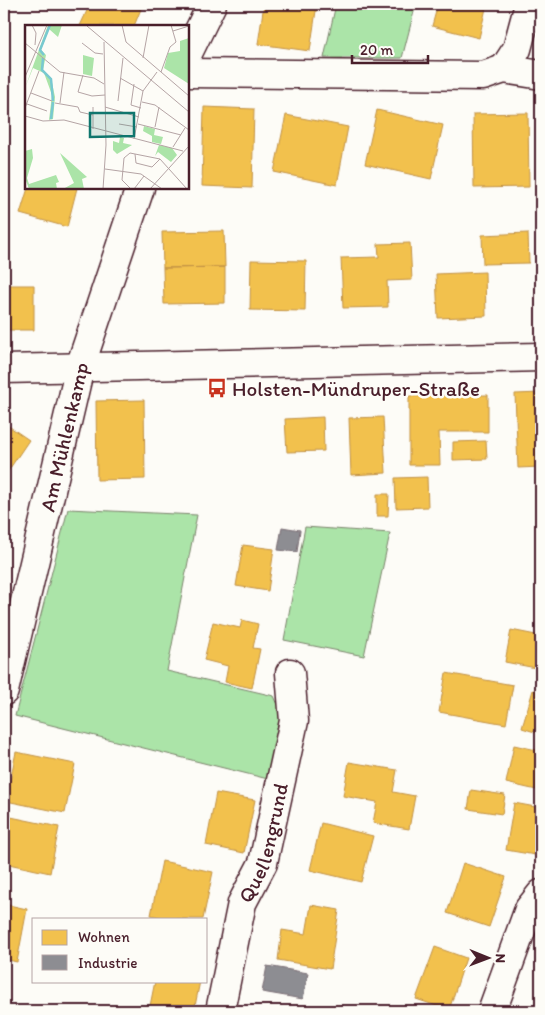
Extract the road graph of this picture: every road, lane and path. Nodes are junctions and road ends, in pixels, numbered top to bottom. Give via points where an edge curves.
1 (212, 4) edge
2 (529, 4) edge
3 (189, 51) edge
4 (504, 69) junction
5 (189, 73) edge
6 (541, 75) edge
7 (140, 189) edge
8 (541, 357) edge
9 (80, 368) junction
10 (4, 369) edge
11 (290, 673) dead end
12 (4, 691) edge
13 (541, 894) edge
14 (220, 1011) edge
15 (492, 1011) edge

1 - 3 street
2 - 4 street via 517,49
4 - 5 street via 483,76
4 - 6 street
7 - 9 street, Am Mühlenkamp
8 - 9 street
9 - 10 street
9 - 12 street, Am Mühlenkamp
11 - 14 street, Quellengrund via 294,721 263,863 242,904
13 - 15 street via 529,909

